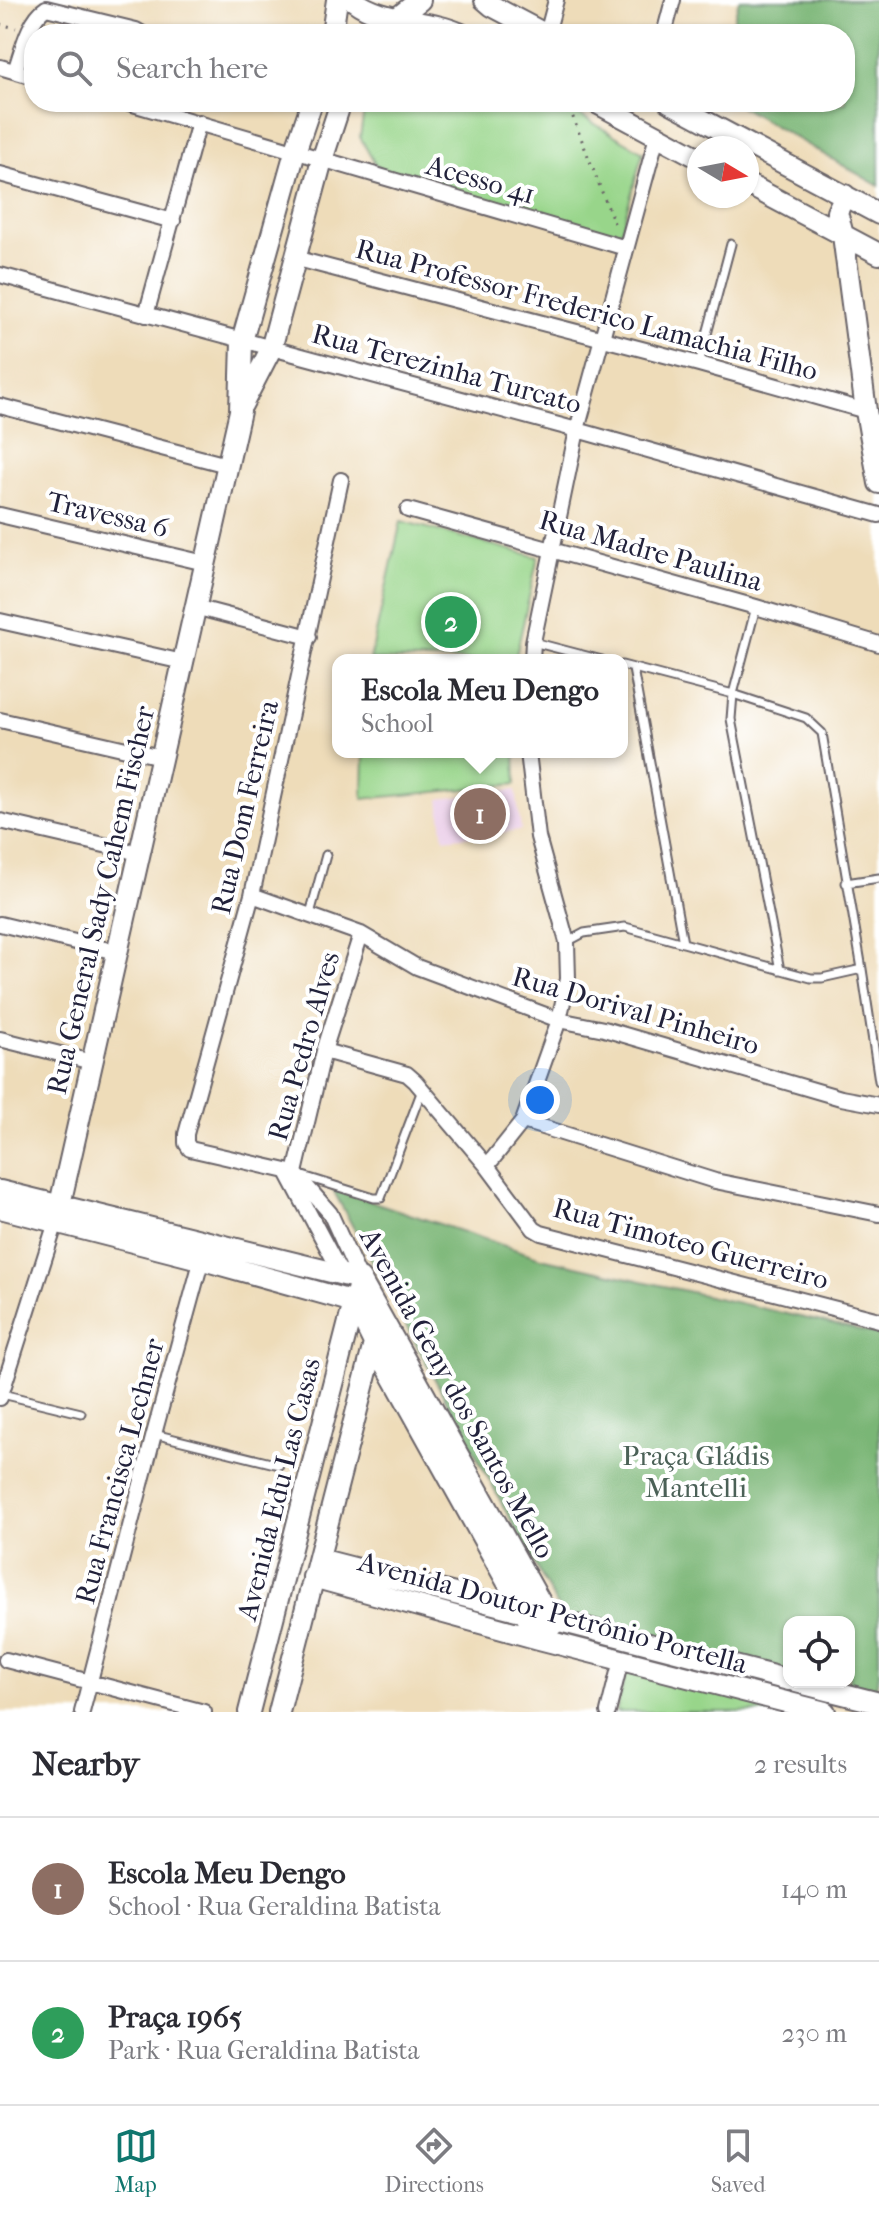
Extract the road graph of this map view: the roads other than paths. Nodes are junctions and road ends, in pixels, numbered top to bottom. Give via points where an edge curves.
1 (337, 0) edge
2 (353, 0) edge
3 (420, 0) edge
4 (485, 0) edge
5 (556, 0) edge
6 (673, 0) edge
7 (397, 18) junction
8 (33, 24) edge
9 (111, 24) edge
10 (333, 24) edge
11 (392, 24) edge
12 (427, 24) edge
13 (527, 24) edge
14 (549, 24) edge
15 (667, 24) edge
16 (24, 40) edge
17 (7, 69) edge
18 (167, 112) edge
19 (309, 112) edge
20 (338, 112) edge
21 (613, 112) edge
22 (688, 112) edge
23 (199, 122) junction
24 (657, 136) junction
25 (295, 152) junction
26 (687, 152) edge
27 (322, 160) junction
28 (0, 174) edge
29 (759, 190) edge
30 (845, 195) junction
31 (879, 214) edge
32 (173, 221) junction
33 (843, 235) junction
34 (731, 244) dead end
35 (625, 247) junction
36 (879, 254) edge
37 (294, 258) junction
38 (0, 275) edge
39 (146, 315) junction
40 (601, 339) junction
41 (242, 341) junction
42 (271, 349) junction
43 (699, 364) junction
44 (0, 406) edge
45 (240, 411) junction
46 (866, 411) junction
47 (577, 430) junction
48 (227, 465) junction
49 (341, 480) dead end
50 (879, 483) edge
51 (408, 510) dead end
52 (0, 515) edge
53 (879, 515) edge
54 (552, 549) junction
55 (205, 563) junction
56 (195, 607) junction
57 (756, 607) junction
58 (0, 621) edge
59 (309, 637) junction
60 (533, 642) junction
61 (879, 644) edge
62 (532, 654) edge
63 (579, 654) edge
64 (183, 662) junction
65 (628, 667) edge
66 (633, 669) junction
67 (733, 694) junction
68 (0, 720) edge
69 (161, 757) junction
70 (529, 758) edge
71 (0, 821) edge
72 (139, 853) junction
73 (326, 855) dead end
74 (879, 878) edge
75 (846, 883) junction
76 (252, 895) junction
77 (310, 915) junction
78 (0, 924) edge
79 (361, 934) junction
80 (567, 942) junction
81 (683, 943) junction
82 (117, 952) junction
83 (862, 969) junction
84 (780, 970) junction
85 (559, 1020) junction
86 (0, 1039) edge
87 (324, 1051) junction
88 (92, 1062) junction
89 (879, 1081) edge
90 (422, 1090) junction
91 (879, 1105) edge
92 (523, 1121) junction
93 (487, 1166) junction
94 (291, 1172) junction
95 (0, 1191) edge
96 (0, 1208) edge
97 (58, 1214) junction
98 (879, 1214) edge
99 (205, 1252) junction
100 (351, 1277) junction
101 (354, 1302) junction
102 (380, 1317) junction
103 (879, 1320) edge
104 (374, 1343) junction
105 (1, 1396) edge
106 (81, 1413) dead end
107 (154, 1434) junction
108 (279, 1465) dead end
109 (316, 1568) junction
110 (527, 1614) junction
111 (551, 1620) junction
112 (539, 1639) junction
113 (563, 1645) junction
114 (3, 1660) edge
115 (621, 1660) junction
116 (783, 1678) edge
117 (90, 1682) junction
118 (820, 1688) edge
119 (879, 1703) edge
120 (82, 1712) edge
121 (204, 1712) edge
122 (249, 1712) edge
123 (279, 1712) edge
124 (608, 1712) edge
125 (825, 1712) edge

1 - 10 street
2 - 7 street
3 - 7 street
4 - 13 street
5 - 14 street
6 - 15 street
7 - 11 street
7 - 12 street
8 - 9 street via 46,8
16 - 17 street
18 - 23 street, Acesso 41
19 - 25 street
20 - 27 street
21 - 24 street
22 - 30 street
23 - 25 street, Acesso 41
23 - 32 street
24 - 26 street
24 - 35 street
25 - 27 street, Acesso 41
25 - 41 street
27 - 35 street, Acesso 41
27 - 37 street
28 - 32 street
29 - 33 street
30 - 31 street
30 - 33 street via 837,212
32 - 39 street
33 - 36 street
33 - 46 street
34 - 43 lane
35 - 40 street
37 - 40 street, Rua Professor Frederico Lamachia Filho
37 - 42 street
38 - 39 street, Rua Terezinha Turcato
39 - 41 street, Rua Terezinha Turcato
40 - 43 street, Rua Professor Frederico Lamachia Filho
40 - 47 street
41 - 42 street, Rua Terezinha Turcato
41 - 45 street
42 - 45 street
42 - 47 street, Rua Terezinha Turcato
43 - 46 street, Rua Professor Frederico Lamachia Filho
44 - 48 street
45 - 48 street, Rua General Sady Cahem Fischer
46 - 50 street
47 - 53 street, Rua Terezinha Turcato
47 - 54 street
48 - 55 street, Rua General Sady Cahem Fischer
49 - 59 street, Rua Dom Ferreira
51 - 54 street, Rua Madre Paulina
52 - 55 street, Travessa 6
54 - 57 street, Rua Madre Paulina
54 - 60 street
55 - 56 street, Rua General Sady Cahem Fischer
56 - 59 street
56 - 64 street, Rua General Sady Cahem Fischer
57 - 61 street, Rua Madre Paulina
57 - 67 lane
58 - 64 street
59 - 76 street, Rua Dom Ferreira
60 - 62 street
60 - 63 lane
64 - 69 street, Rua General Sady Cahem Fischer
65 - 66 lane
66 - 67 lane
66 - 81 lane
67 - 75 lane via 806,718 822,733
67 - 84 lane via 731,719
68 - 69 street
69 - 72 street, Rua General Sady Cahem Fischer
70 - 80 street via 538,837
71 - 72 street
72 - 82 street, Rua General Sady Cahem Fischer
73 - 77 lane
74 - 75 lane
75 - 83 lane
76 - 77 street, Rua Dorival Pinheiro
76 - 94 street, Rua Dom Ferreira via 186,1143 190,1149
77 - 79 street, Rua Dorival Pinheiro
78 - 82 street
79 - 85 street, Rua Dorival Pinheiro via 417,967
79 - 87 street, Rua Pedro Alves
80 - 81 lane via 584,933 625,927
80 - 85 street via 568,979
81 - 84 lane
82 - 88 street, Rua General Sady Cahem Fischer
83 - 84 lane via 822,978
83 - 89 lane
85 - 91 street, Rua Dorival Pinheiro
85 - 92 street
86 - 88 street
87 - 90 street, Rua Timoteo Guerreiro via 407,1074
87 - 94 street, Rua Pedro Alves
88 - 97 street, Rua General Sady Cahem Fischer
90 - 93 street, Rua Timoteo Guerreiro
90 - 94 lane via 381,1198
92 - 93 street
92 - 98 street via 715,1181
93 - 103 street, Rua Timoteo Guerreiro via 541,1233
94 - 100 street, Avenida Geny dos Santos Mello via 330,1213
95 - 97 street
96 - 97 street
97 - 99 street
97 - 105 street, Rua General Sady Cahem Fischer
99 - 100 street
99 - 101 street
99 - 107 street, Rua Francisca Lechner
100 - 101 street, Avenida Edu Las Casas
100 - 102 street, Avenida Geny dos Santos Mello
101 - 104 street, Avenida Geny dos Santos Mello
101 - 122 street, Avenida Edu Las Casas
102 - 104 street, Avenida Edu Las Casas
102 - 111 street, Avenida Geny dos Santos Mello
104 - 109 street, Avenida Edu Las Casas
104 - 110 street, Avenida Geny dos Santos Mello
105 - 106 lane
107 - 108 lane
107 - 117 street, Rua Francisca Lechner
109 - 110 street, Avenida Doutor Petrônio Portella
109 - 112 street, Avenida Doutor Petrônio Portella
109 - 123 street, Avenida Edu Las Casas
110 - 111 street, Avenida Doutor Petrônio Portella
110 - 112 street, Avenida Geny dos Santos Mello
111 - 113 street, Avenida Geny dos Santos Mello
111 - 116 street, Avenida Doutor Petrônio Portella
112 - 113 street, Avenida Doutor Petrônio Portella
113 - 115 street, Avenida Doutor Petrônio Portella
114 - 117 street
115 - 124 street
115 - 125 street, Avenida Doutor Petrônio Portella
117 - 120 street, Rua Francisca Lechner
117 - 121 street
118 - 119 street

